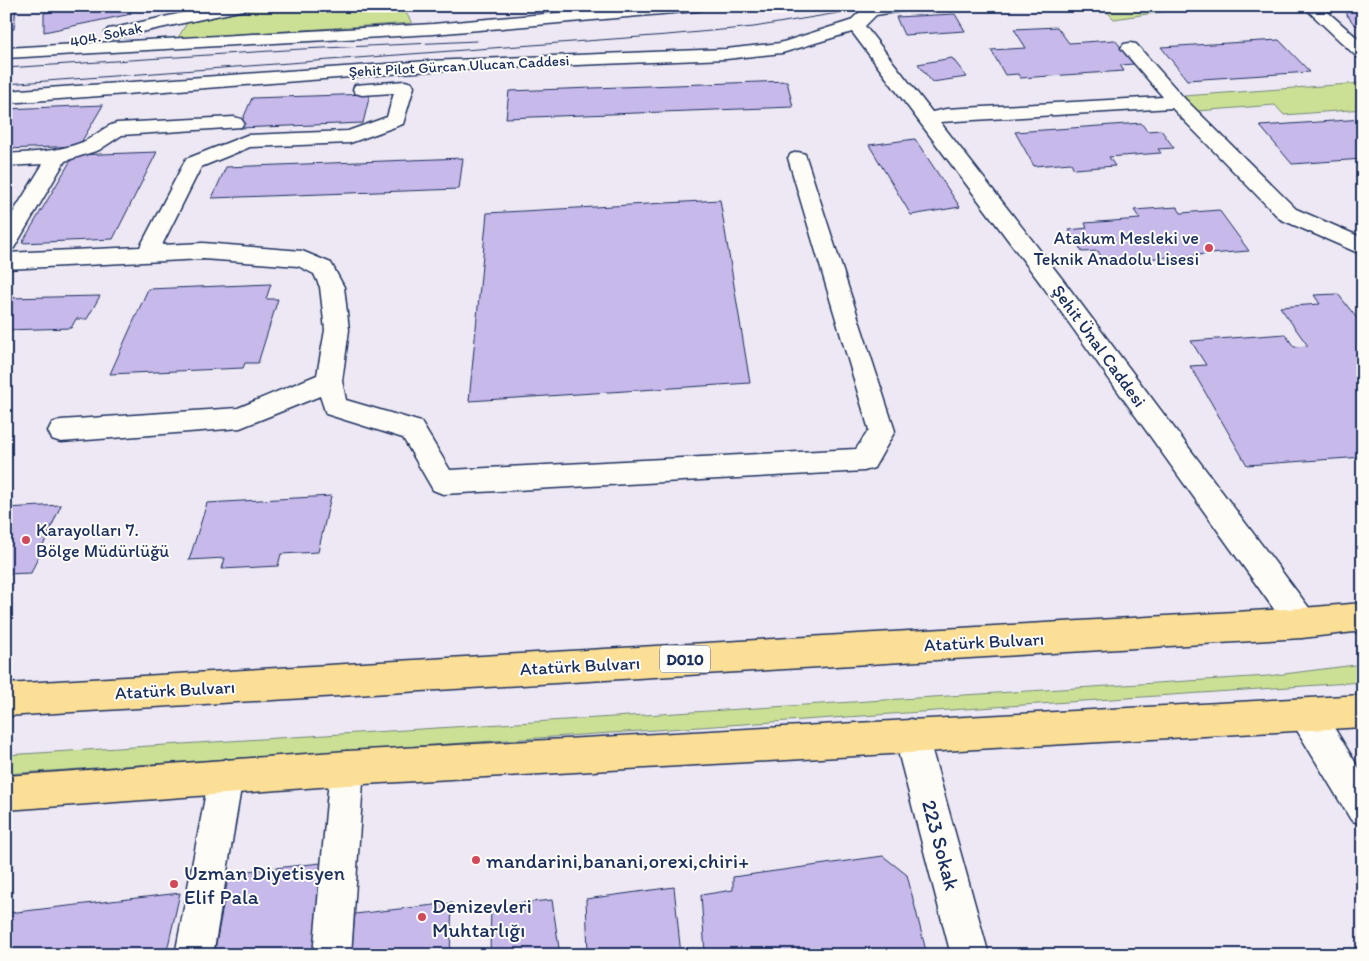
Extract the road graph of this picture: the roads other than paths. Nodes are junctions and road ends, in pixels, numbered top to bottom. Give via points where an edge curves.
1 (239, 6) edge
2 (694, 6) edge
3 (903, 6) edge
4 (1311, 6) edge
5 (423, 14) dead end
6 (856, 25) junction
7 (433, 29) junction
8 (1130, 48) dead end
9 (30, 52) junction
10 (6, 53) edge
11 (1363, 53) edge
12 (264, 93) dead end
13 (6, 97) edge
14 (1177, 102) junction
15 (929, 118) junction
16 (247, 141) junction
17 (57, 157) junction
18 (798, 158) dead end
19 (6, 160) edge
20 (6, 244) edge
21 (1363, 246) edge
22 (147, 254) junction
23 (6, 261) edge
24 (329, 381) junction
25 (60, 431) dead end
26 (1363, 617) edge
27 (1302, 623) junction
28 (6, 700) edge
29 (1363, 711) edge
30 (1306, 715) junction
31 (911, 736) junction
32 (347, 768) junction
33 (226, 776) junction
34 (6, 793) edge
35 (1363, 808) edge
36 (194, 955) edge
37 (332, 955) edge
38 (970, 955) edge

1 - 9 street, 404. Sokak
2 - 7 street
3 - 6 street, Şehit Pilot Gürcan Ulucan Caddesi via 871,11
4 - 11 street
5 - 7 street
6 - 13 street, Şehit Pilot Gürcan Ulucan Caddesi via 782,48 726,54 428,66
6 - 15 street, Şehit Ünal Caddesi
7 - 9 street
8 - 14 street
9 - 10 street
12 - 16 street via 405,87 396,120 350,136
14 - 15 street
14 - 21 street via 1288,214
15 - 27 street, Şehit Ünal Caddesi
16 - 17 street via 230,134 237,115 117,129 92,146
16 - 22 street via 193,163
17 - 19 street
17 - 20 street
18 - 24 street via 882,431 864,460 442,482 412,430 334,407
22 - 23 street
22 - 24 street via 203,251 292,258 323,269 332,287 337,330
24 - 25 street via 240,418
26 - 27 highway, Atatürk Bulvarı / D010
27 - 28 highway, Atatürk Bulvarı / D010
29 - 30 highway
30 - 31 highway
30 - 35 street
31 - 32 highway
31 - 38 street, 223 Sokak
32 - 33 highway
32 - 37 street
33 - 34 highway
33 - 36 street

